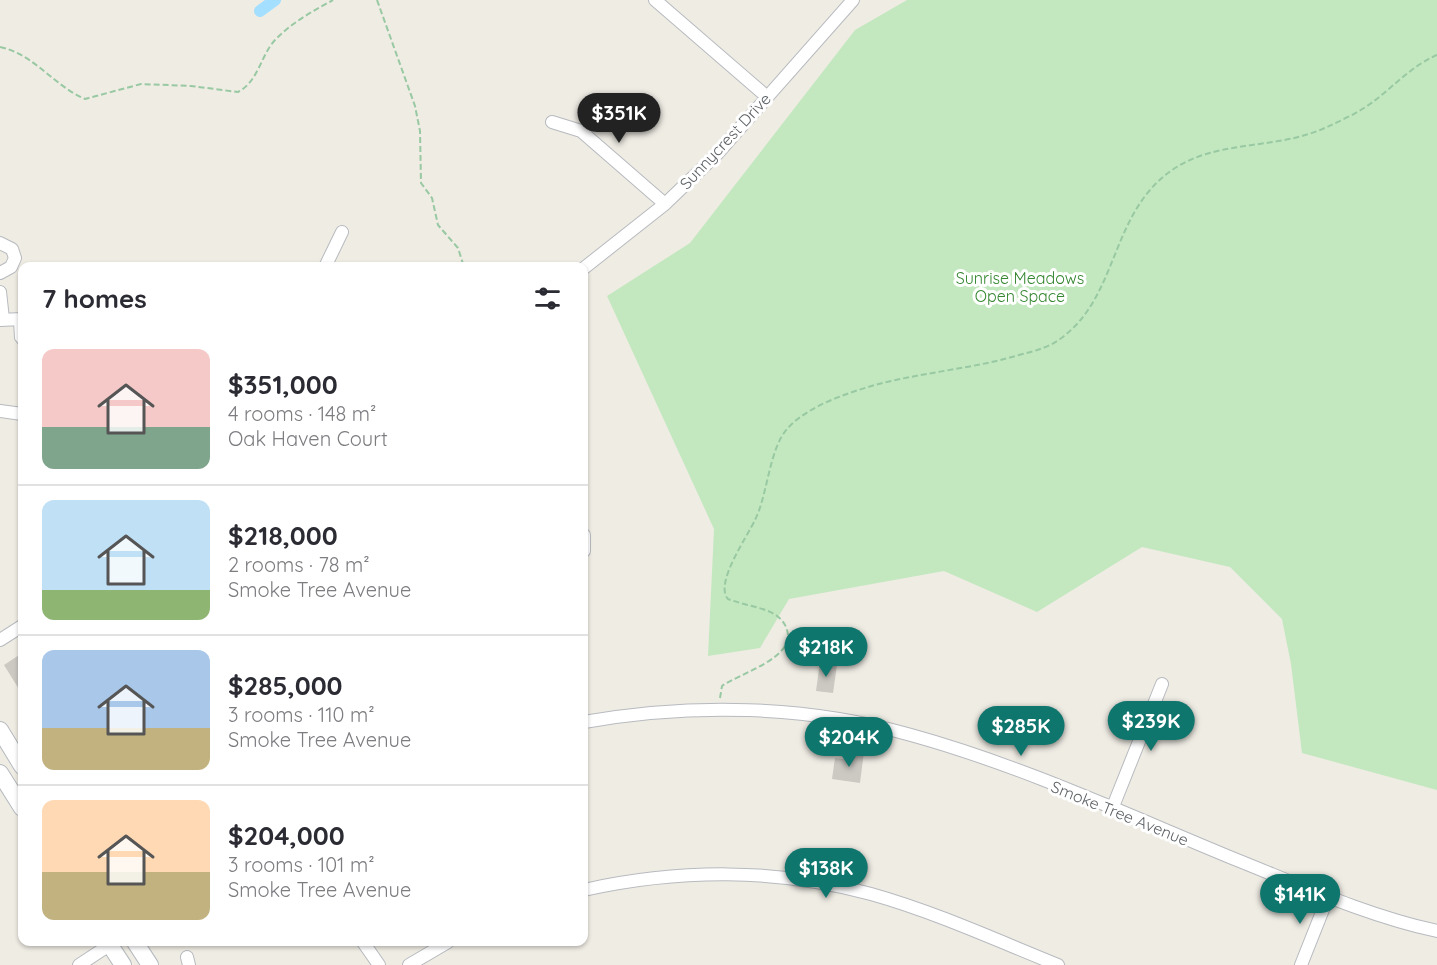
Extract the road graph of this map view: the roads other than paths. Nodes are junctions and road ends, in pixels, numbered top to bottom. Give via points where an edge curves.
1 (655, 0) edge
2 (853, 0) edge
3 (766, 96) junction
4 (552, 122) dead end
5 (665, 204) junction
6 (342, 232) dead end
7 (0, 243) edge
8 (327, 262) edge
9 (588, 265) edge
10 (0, 273) edge
11 (0, 292) edge
12 (18, 319) edge
13 (2, 320) edge
14 (0, 411) edge
15 (18, 413) edge
16 (18, 629) edge
17 (0, 640) edge
18 (1162, 684) dead end
19 (588, 721) edge
20 (0, 730) edge
21 (18, 759) edge
22 (0, 773) edge
23 (18, 802) edge
24 (1112, 809) junction
25 (588, 889) edge
26 (1328, 897) junction
27 (1437, 931) edge
28 (106, 946) edge
29 (113, 946) edge
30 (138, 946) edge
31 (366, 946) edge
32 (441, 946) edge
33 (78, 965) edge
34 (123, 965) edge
35 (150, 965) edge
36 (380, 965) edge
37 (409, 965) edge
38 (1058, 965) edge
39 (1301, 965) edge

1 - 3 street
2 - 3 street, Sunnycrest Drive
3 - 5 street, Sunnycrest Drive via 717,154
4 - 5 street via 581,131
5 - 9 street, Sunnycrest Drive
6 - 8 street
7 - 10 street via 12,249 15,258 11,267
11 - 13 street
12 - 13 street
14 - 15 street
16 - 17 street
18 - 24 street
19 - 24 street, Smoke Tree Avenue via 652,712 719,710 830,718 910,734 979,756
20 - 21 main road
22 - 23 main road
24 - 26 street, Smoke Tree Avenue
25 - 38 street via 662,877 714,874 801,880 909,906
26 - 27 street, Smoke Tree Avenue
26 - 39 street
28 - 33 street
29 - 34 main road
30 - 35 main road
31 - 36 street
32 - 37 street

